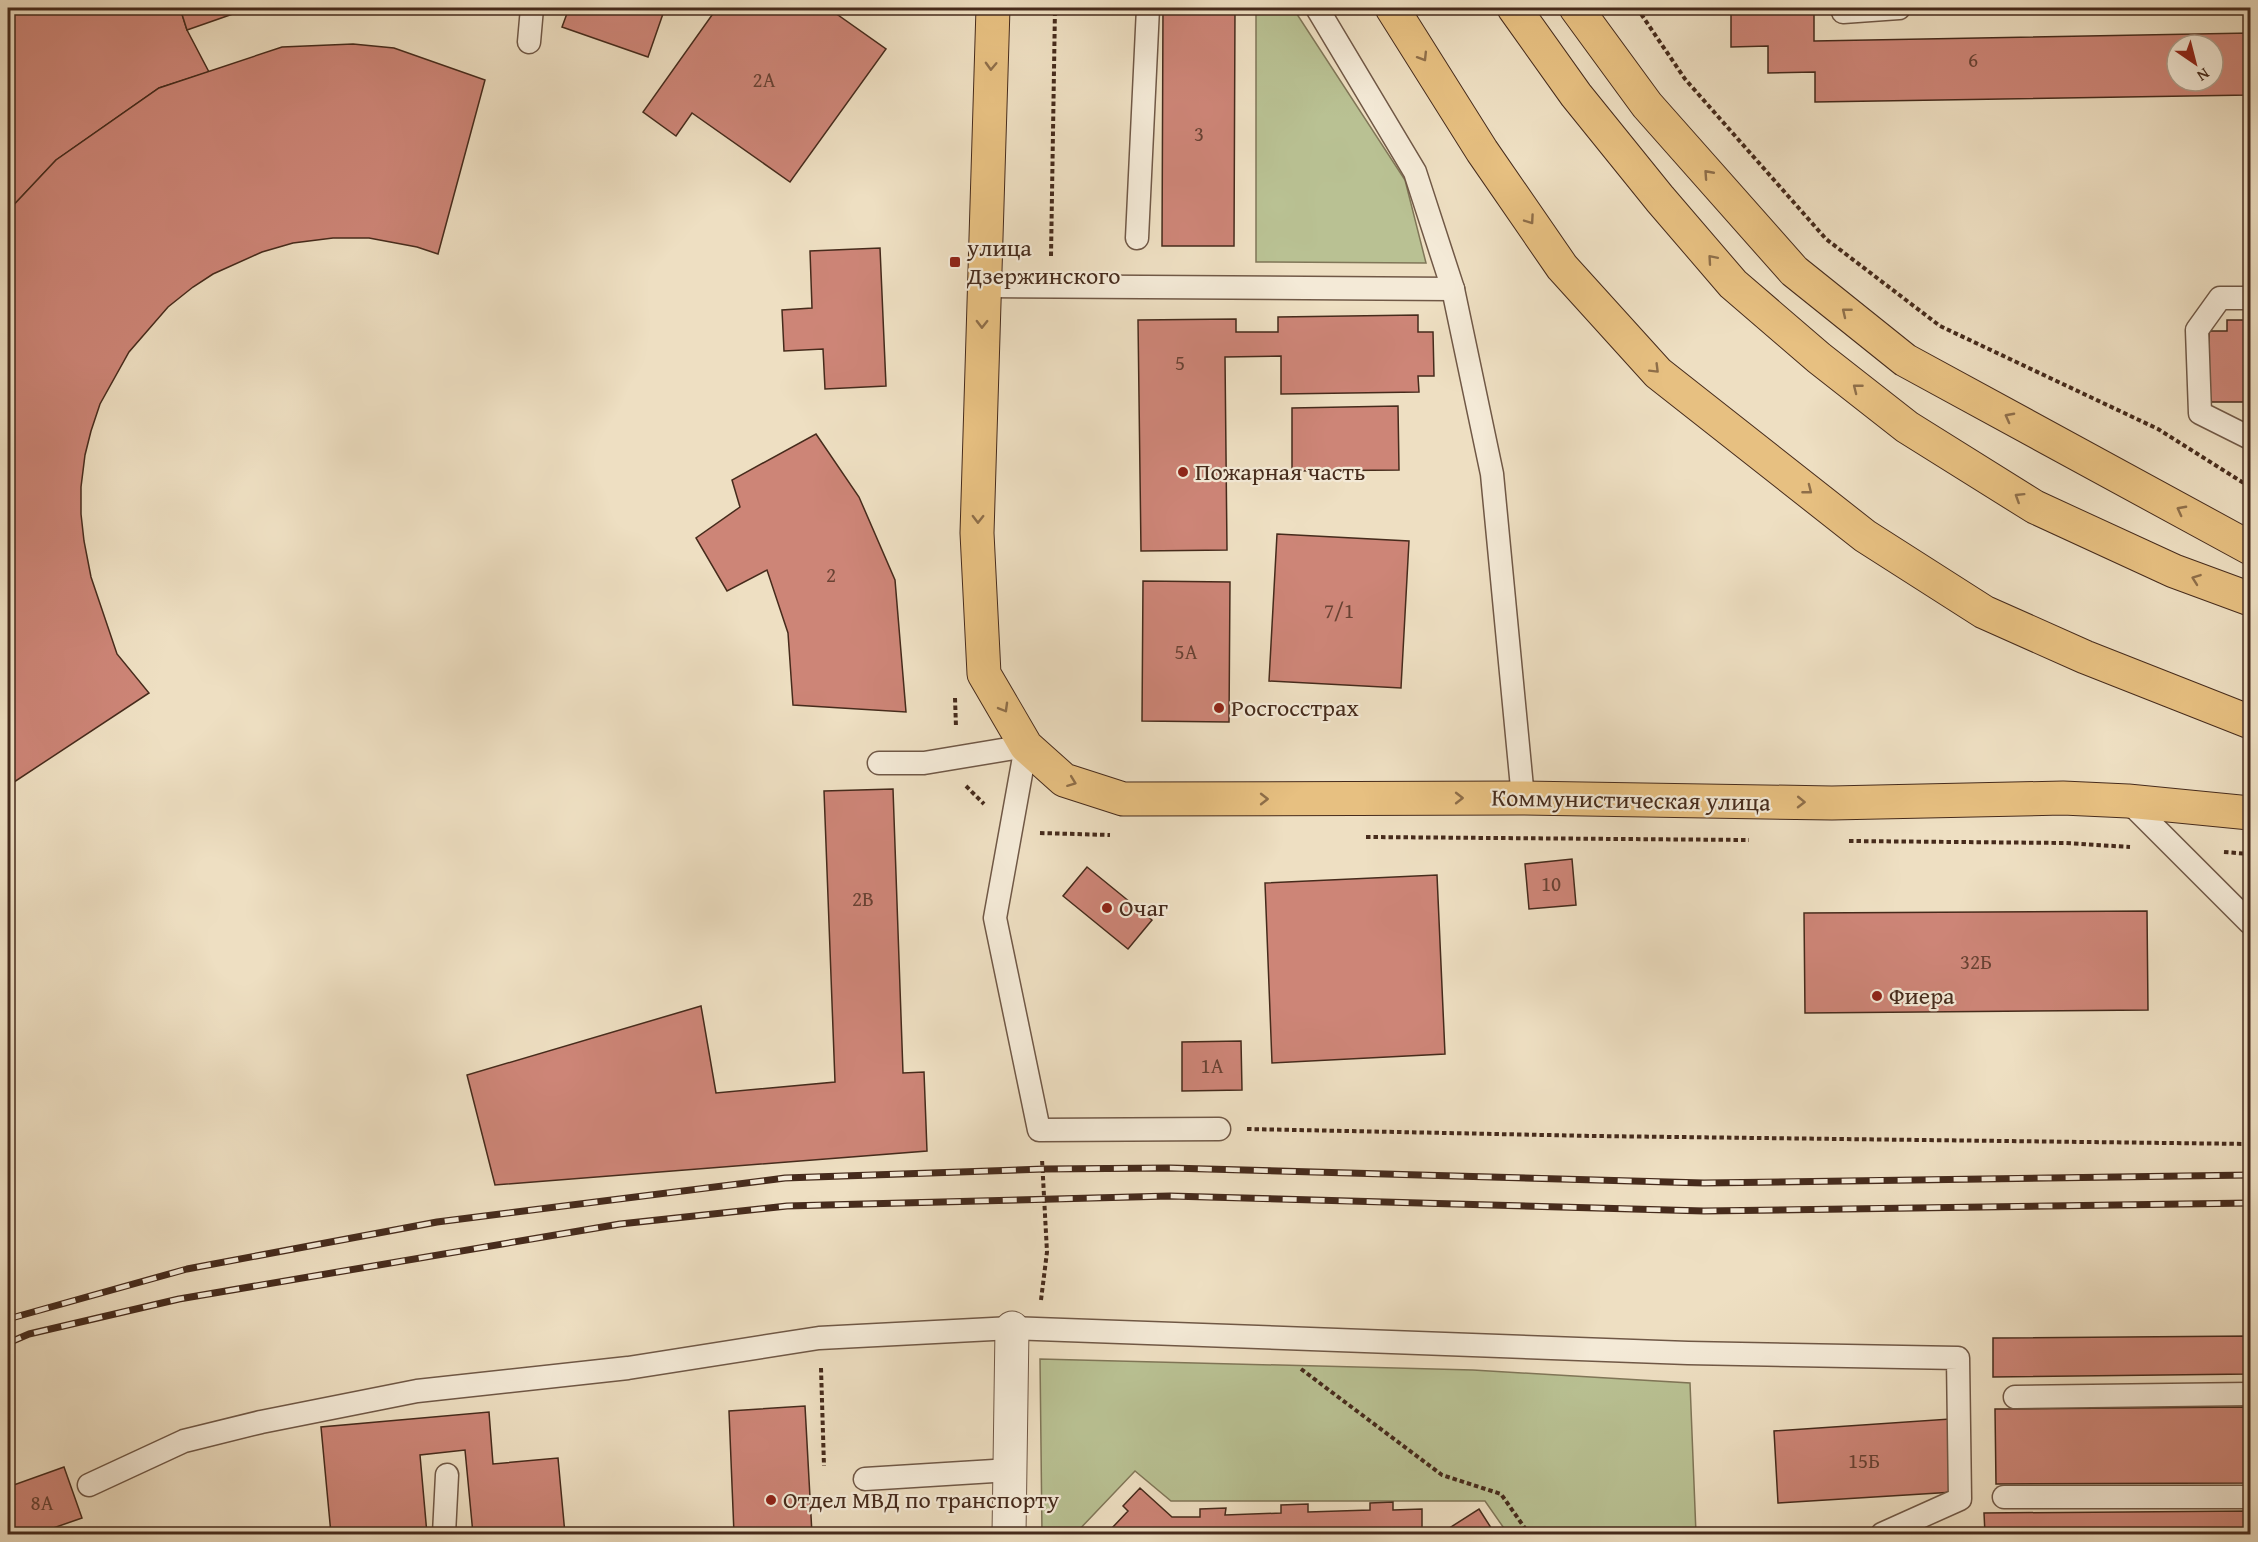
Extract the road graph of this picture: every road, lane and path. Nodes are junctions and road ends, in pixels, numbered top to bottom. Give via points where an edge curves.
1 (532, 8) edge
2 (993, 8) edge
3 (1055, 8) edge
4 (1148, 8) edge
5 (1317, 8) edge
6 (1392, 8) edge
7 (1514, 8) edge
8 (1576, 8) edge
9 (1637, 8) edge
10 (1842, 8) edge
11 (1899, 8) edge
12 (529, 42) dead end
13 (1137, 238) dead end
14 (983, 286) junction
15 (1050, 286) junction
16 (1454, 289) junction
17 (2250, 298) edge
18 (2250, 438) edge
19 (2250, 487) edge
20 (2250, 548) edge
21 (2250, 599) edge
22 (2250, 722) edge
23 (1026, 746) junction
24 (879, 763) dead end
25 (963, 784) dead end
26 (1522, 798) junction
27 (2128, 801) junction
28 (2250, 813) edge
29 (1011, 832) junction
30 (1117, 835) dead end
31 (1355, 837) dead end
32 (1760, 841) dead end
33 (1843, 841) dead end
34 (2176, 849) junction
35 (2250, 854) edge
36 (2250, 923) edge
37 (1219, 1129) joint
38 (2250, 1144) edge
39 (1012, 1328) junction
40 (1257, 1336) junction
41 (819, 1338) junction
42 (2250, 1394) edge
43 (2015, 1397) dead end
44 (824, 1466) dead end
45 (1010, 1470) junction
46 (447, 1475) dead end
47 (865, 1479) dead end
48 (89, 1485) dead end
49 (2004, 1497) dead end
50 (2250, 1497) edge
51 (444, 1534) edge
52 (1009, 1534) edge
53 (1528, 1534) edge
54 (1882, 1534) edge

1 - 12 lane
2 -> 14 main road
3 - 15 path
4 - 13 lane
5 - 16 lane via 1415,172
6 -> 22 main road via 1482,152 1562,267 1658,373 1865,536 1984,612
21 -> 7 main road via 2174,571 2035,507 1907,427 1819,358 1733,284 1576,96
20 -> 8 main road via 1905,360 1794,271 1647,105
9 - 19 path via 1685,79 1826,240 1940,326 2158,429
10 - 11 lane via 1843,12
14 - 15 lane
14 -> 23 main road via 977,533 984,674
15 - 16 lane
16 - 26 lane via 1492,474
17 - 18 lane via 2220,298 2197,330 2200,413
23 - 24 lane via 924,763
23 -> 26 main road, Коммунистическая улица via 1064,780 1123,799
23 - 29 lane
25 - 29 path
26 -> 27 main road, Коммунистическая улица via 1832,803 2063,798
27 - 28 main road, Коммунистическая улица
27 - 34 lane
29 - 30 path
29 - 37 lane via 995,918 1039,1130
31 - 32 path
33 - 34 path via 2065,843
34 - 35 path
34 - 36 lane
37 - 38 path
39 - 40 lane
39 - 41 lane
39 - 45 street
40 - 53 path via 1442,1475 1501,1494
40 - 54 lane via 1688,1353 1959,1358 1960,1499
41 - 44 path
41 - 48 lane via 628,1368 417,1391 184,1441
42 - 43 lane
45 - 47 lane
45 - 52 street
46 - 51 lane
49 - 50 lane

